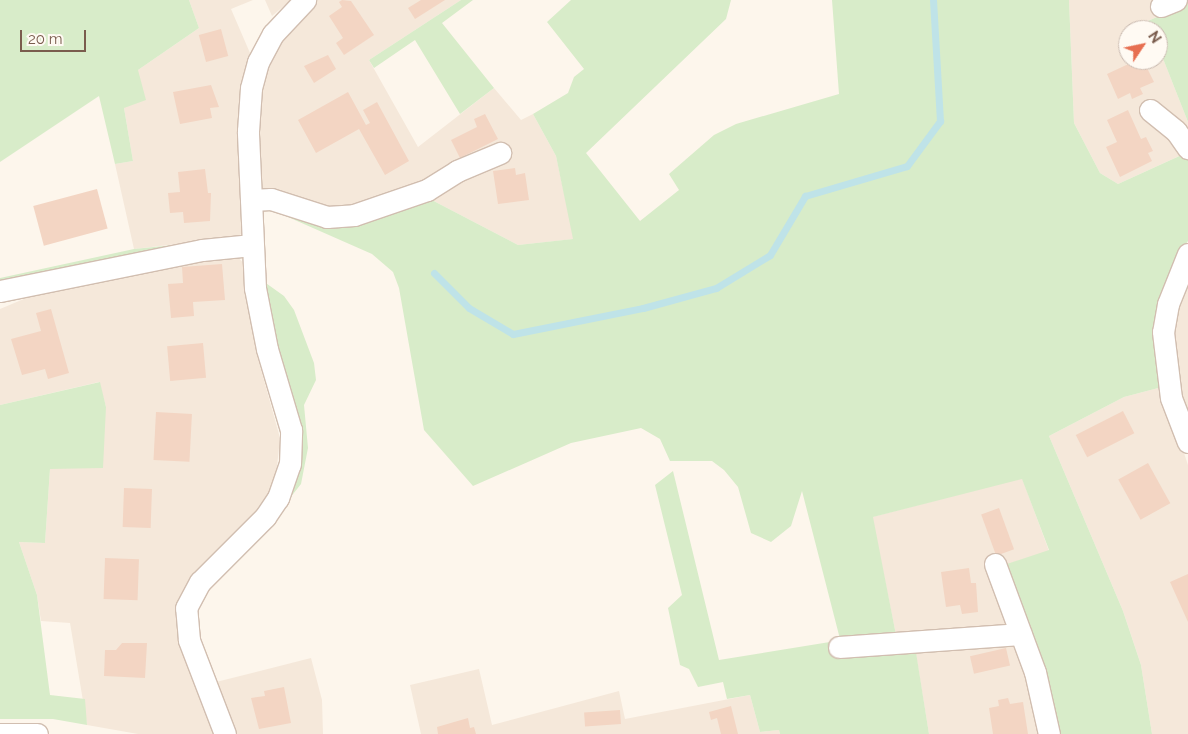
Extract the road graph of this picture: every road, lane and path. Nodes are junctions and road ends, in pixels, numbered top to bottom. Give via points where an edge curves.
1 (305, 0) edge
2 (1150, 110) dead end
3 (1188, 148) edge
4 (500, 153) dead end
5 (251, 200) junction
6 (252, 245) junction
7 (1188, 254) edge
8 (0, 291) edge
9 (1188, 442) edge
10 (995, 564) dead end
11 (1021, 634) junction
12 (839, 647) dead end
13 (0, 734) edge
14 (37, 734) edge
15 (225, 734) edge
16 (1049, 734) edge

1 - 5 street via 268,42 254,75 248,131
2 - 3 street via 1176,131
4 - 5 street via 457,171 427,190 354,216 317,216 272,199
5 - 6 street
6 - 8 street via 202,250
6 - 15 street via 260,316 290,422 292,452 287,476 266,517 200,582 186,608 189,640
7 - 9 street via 1168,304 1163,332 1171,398
10 - 11 street
11 - 12 street
11 - 16 street via 1038,682
13 - 14 street

